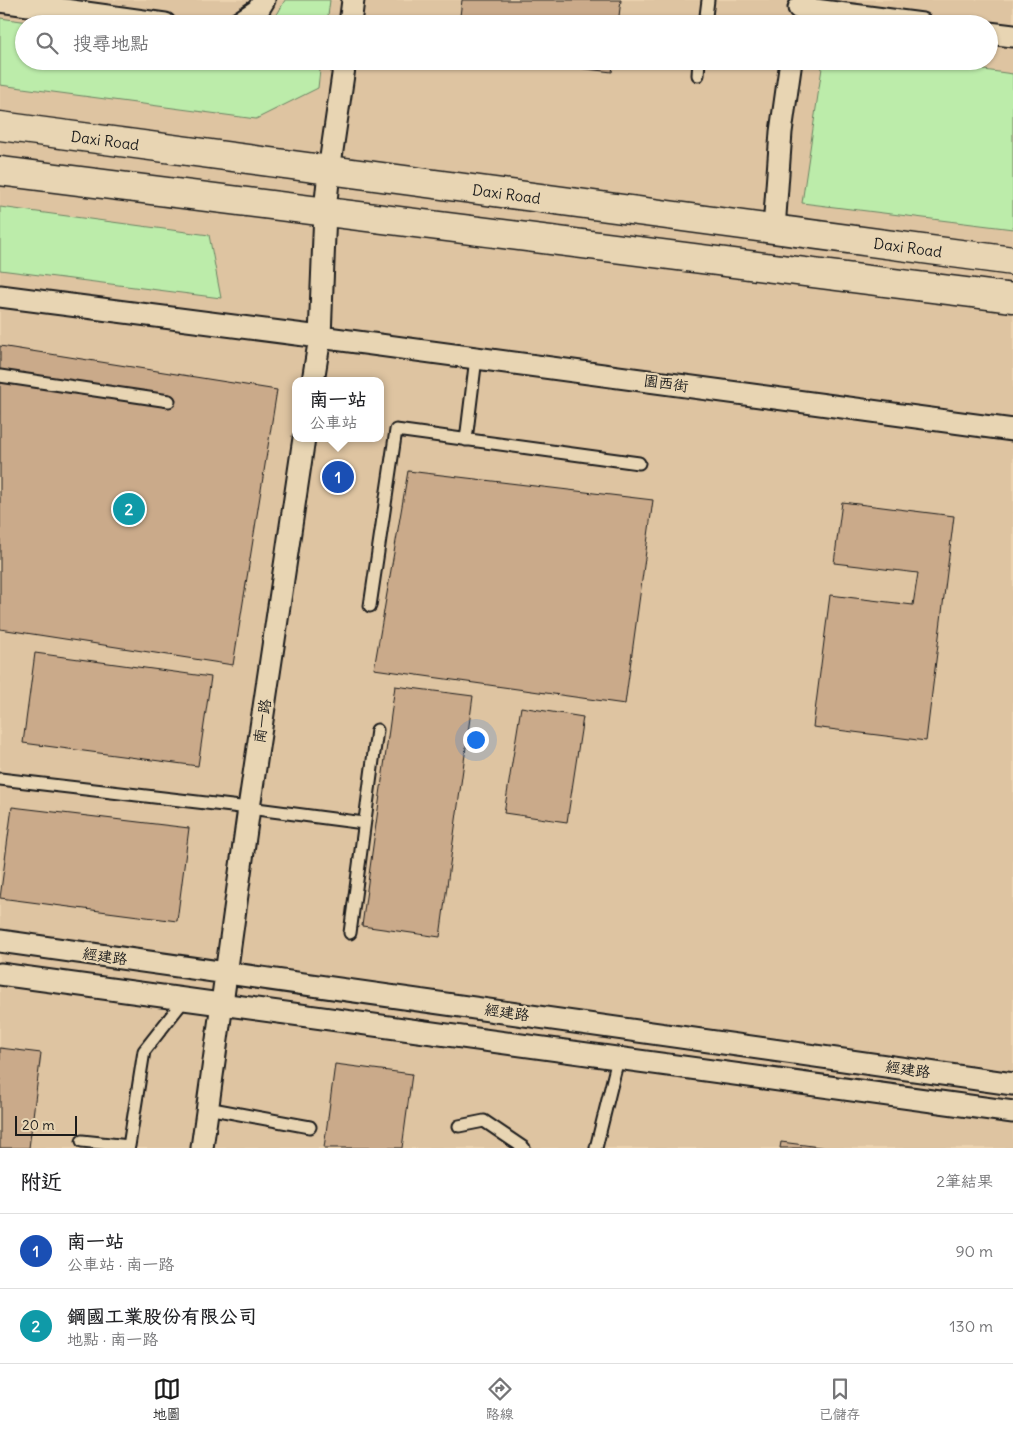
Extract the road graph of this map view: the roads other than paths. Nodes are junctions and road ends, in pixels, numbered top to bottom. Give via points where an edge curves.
1 (354, 0) edge
2 (708, 0) edge
3 (0, 2) edge
4 (29, 3) edge
5 (261, 5) edge
6 (799, 10) edge
7 (107, 15) edge
8 (248, 15) edge
9 (352, 15) edge
10 (706, 15) edge
11 (843, 15) edge
12 (998, 34) edge
13 (1013, 36) edge
14 (344, 70) edge
15 (699, 70) edge
16 (790, 70) edge
17 (698, 75) dead end
18 (0, 126) edge
19 (0, 171) edge
20 (329, 171) junction
21 (325, 211) junction
22 (774, 229) junction
23 (1013, 261) edge
24 (0, 296) edge
25 (1013, 298) edge
26 (320, 337) junction
27 (476, 358) junction
28 (0, 376) edge
29 (314, 377) edge
30 (169, 401) dead end
31 (1013, 430) edge
32 (466, 440) junction
33 (303, 442) edge
34 (639, 463) dead end
35 (370, 606) dead end
36 (377, 730) dead end
37 (0, 779) edge
38 (249, 808) junction
39 (364, 823) junction
40 (350, 933) dead end
41 (0, 941) edge
42 (227, 972) junction
43 (0, 974) edge
44 (184, 1000) junction
45 (222, 1005) junction
46 (618, 1059) junction
47 (1013, 1084) edge
48 (207, 1108) junction
49 (1013, 1112) edge
50 (459, 1126) dead end
51 (310, 1127) dead end
52 (82, 1141) dead end
53 (202, 1148) edge
54 (524, 1148) edge
55 (596, 1148) edge

1 - 9 street
2 - 10 lane
3 - 4 street
4 - 7 street
5 - 8 street
6 - 11 street
12 - 13 street
14 - 20 street
15 - 17 lane
16 - 22 street via 781,132
18 - 20 main road, Daxi Road
19 - 21 main road
20 - 21 street
20 - 22 main road, Daxi Road
21 - 25 main road
21 - 26 street
22 - 23 main road, Daxi Road
24 - 26 street, 園西街
26 - 27 street, 園西街
26 - 29 street
27 - 31 street, 園西街
27 - 32 lane
28 - 30 lane
32 - 34 lane
32 - 35 lane via 396,430
33 - 38 street, 南一路
36 - 39 lane
37 - 38 lane
38 - 39 lane
38 - 42 street, 南一路
39 - 40 lane
41 - 42 street, 經建路
42 - 45 street, 南一路
42 - 47 street, 經建路
43 - 44 street, 經建路
44 - 45 street, 經建路
44 - 52 lane via 144,1051 129,1146
45 - 46 street, 經建路
45 - 48 street, 南一路
46 - 49 street, 經建路
46 - 55 lane
48 - 51 lane
48 - 53 street, 南一路
50 - 54 lane via 484,1121

